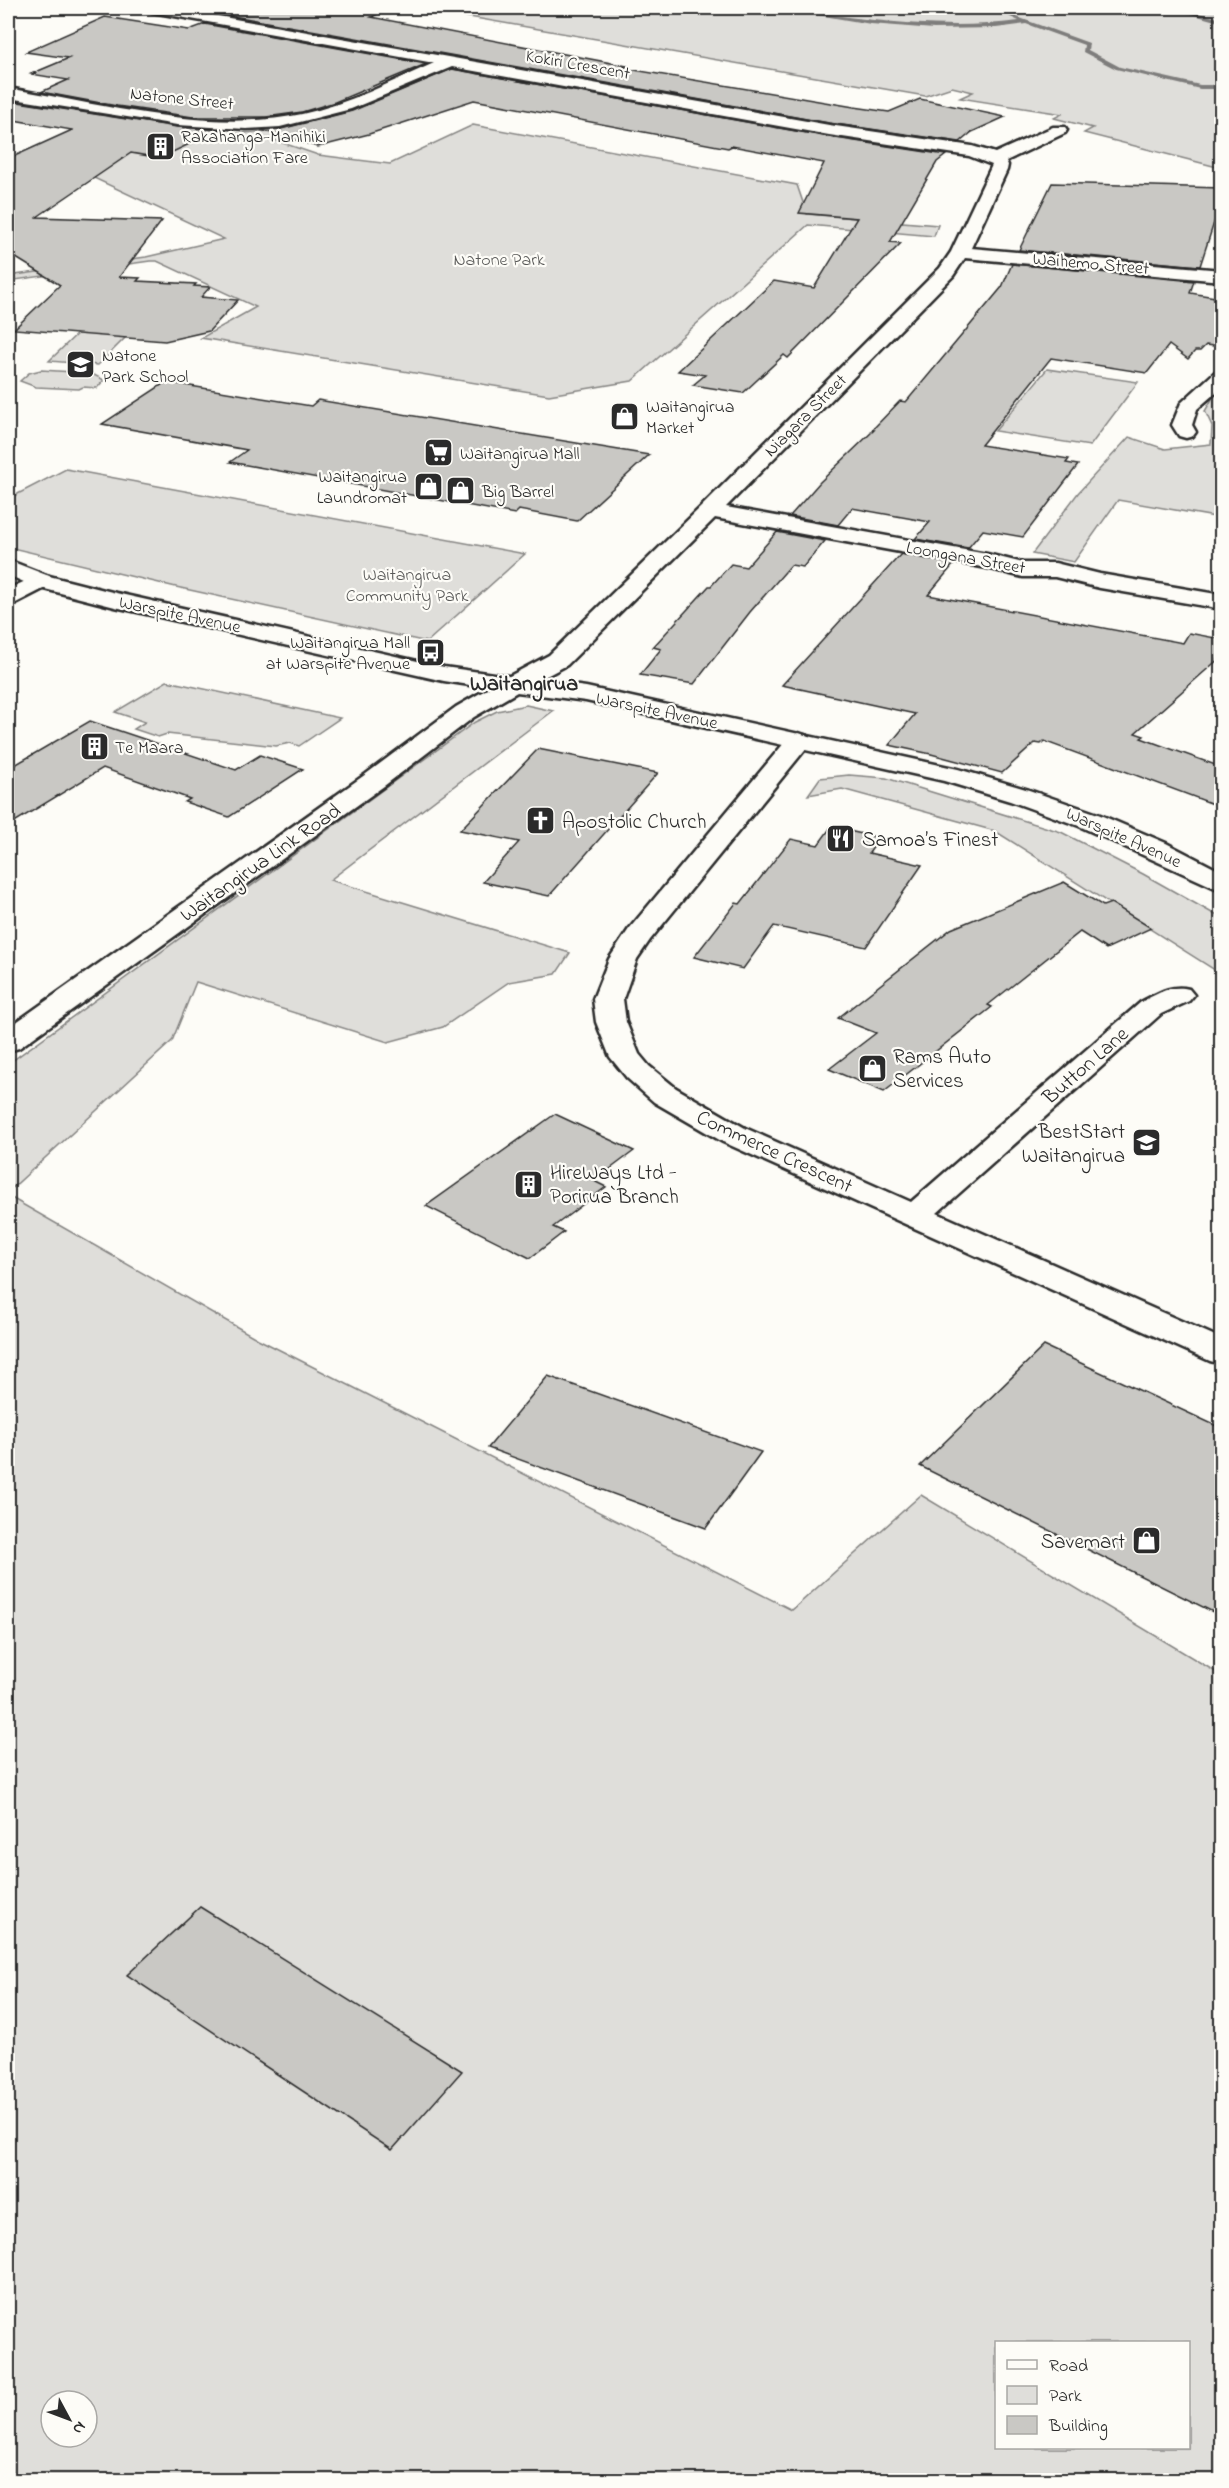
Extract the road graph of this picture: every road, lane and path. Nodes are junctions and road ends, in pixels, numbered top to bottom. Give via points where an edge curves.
1 (152, 8) edge
2 (452, 61) junction
3 (8, 93) edge
4 (1059, 130) dead end
5 (996, 159) junction
6 (960, 252) junction
7 (1221, 276) edge
8 (1221, 376) edge
9 (1186, 432) dead end
10 (710, 512) junction
11 (8, 567) edge
12 (41, 581) junction
13 (8, 598) edge
14 (1221, 602) edge
15 (513, 684) junction
16 (799, 741) junction
17 (1221, 883) edge
18 (1179, 995) dead end
19 (8, 1042) edge
20 (915, 1215) junction
21 (1221, 1353) edge

1 - 2 street, Kokiri Crescent
2 - 3 street, Natone Street via 355,102 282,122 188,121
2 - 5 street, Kokiri Crescent via 829,130 972,151
4 - 5 street
5 - 6 street, Niagara Street via 999,170
6 - 7 street, Waihemo Street
6 - 10 street, Niagara Street via 947,272
8 - 9 street via 1188,406 1182,424
10 - 14 street, Loongana Street
10 - 15 street, Niagara Street via 558,660
11 - 12 street, Warspite Avenue
12 - 13 street
12 - 15 street, Warspite Avenue via 444,674
15 - 16 street, Warspite Avenue via 586,694
15 - 19 street, Waitangirua Link Road via 465,712
16 - 17 street, Warspite Avenue via 950,774 1032,799 1122,834
16 - 20 street, Commerce Crescent via 622,959 608,999 611,1022 625,1057 665,1095 734,1136
18 - 20 street, Button Lane via 1151,1008
20 - 21 street, Commerce Crescent

